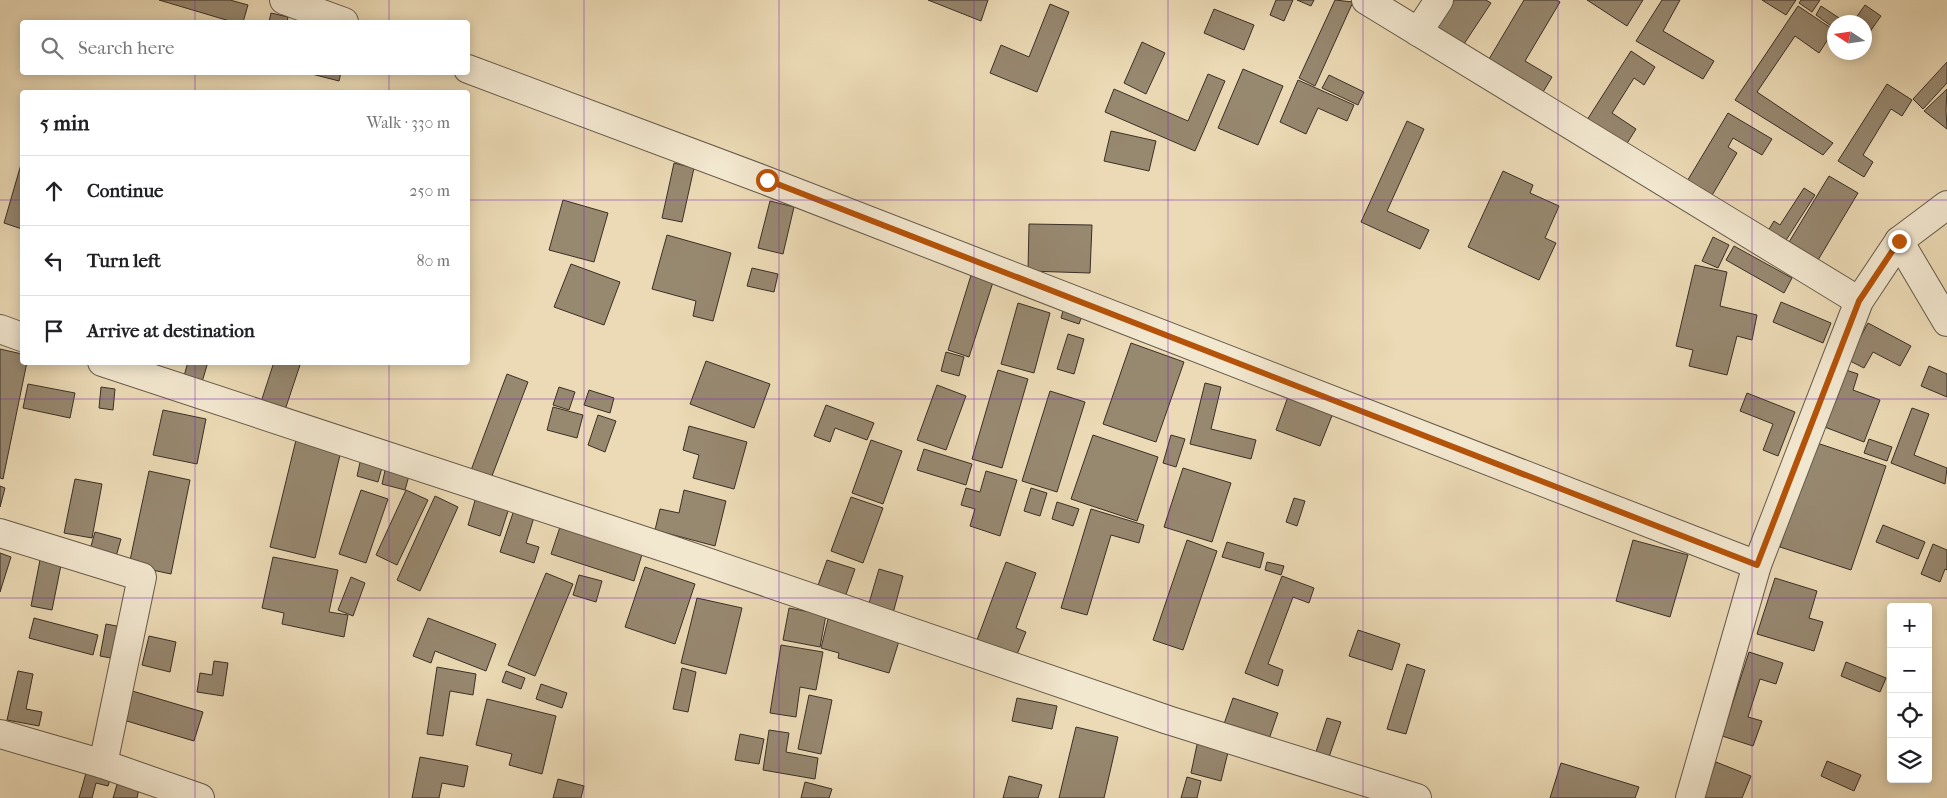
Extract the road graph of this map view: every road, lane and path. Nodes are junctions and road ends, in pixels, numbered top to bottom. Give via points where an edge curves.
1 (284, 0) edge
2 (1366, 0) edge
3 (1439, 0) edge
4 (339, 20) edge
5 (1418, 32) junction
6 (470, 70) edge
7 (1947, 205) edge
8 (1899, 241) junction
9 (1859, 301) junction
10 (1947, 322) edge
11 (0, 329) edge
12 (20, 336) edge
13 (111, 365) edge
14 (0, 532) edge
15 (1757, 565) junction
16 (0, 734) edge
17 (103, 764) junction
18 (200, 798) edge
19 (1417, 798) edge
20 (1690, 798) edge

1 - 4 street
2 - 5 street
3 - 5 street
5 - 9 street
6 - 15 street via 767,180
7 - 8 street
8 - 9 street
8 - 10 street
9 - 15 street
11 - 12 street
13 - 19 street via 682,553 1168,720
14 - 17 street via 142,577
15 - 20 street
16 - 17 street
17 - 18 street

